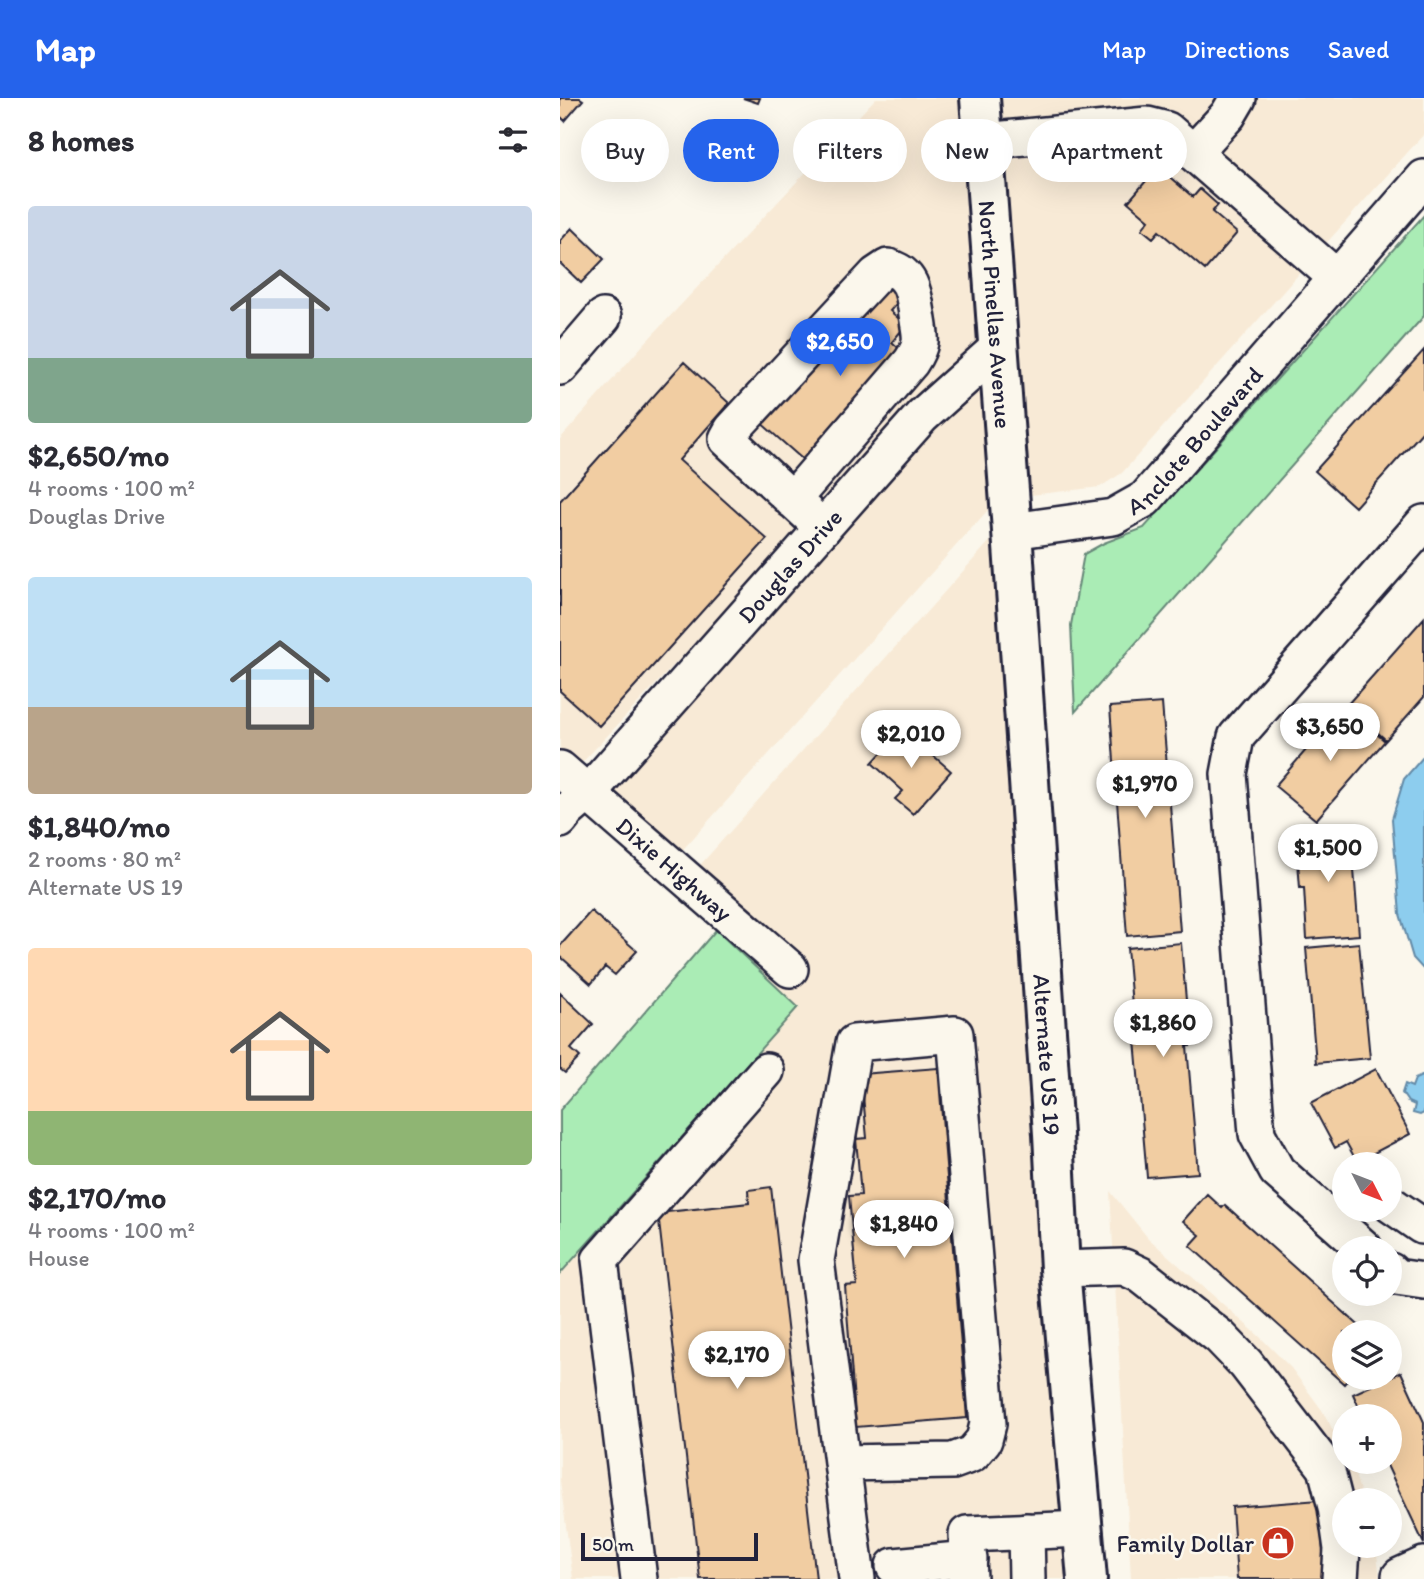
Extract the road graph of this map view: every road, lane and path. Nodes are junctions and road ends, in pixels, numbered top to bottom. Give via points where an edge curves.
1 (980, 98) edge
2 (1238, 98) edge
3 (982, 119) edge
4 (1013, 138) edge
5 (1194, 152) junction
6 (1424, 178) edge
7 (987, 182) edge
8 (1337, 278) junction
9 (604, 317) dead end
10 (999, 347) junction
11 (560, 367) edge
12 (792, 500) junction
13 (1424, 523) edge
14 (823, 528) junction
15 (1012, 531) junction
16 (560, 769) edge
17 (588, 793) junction
18 (560, 820) edge
19 (790, 969) dead end
20 (766, 1071) dead end
21 (1332, 1210) edge
22 (1402, 1212) edge
23 (1344, 1222) edge
24 (1424, 1226) edge
25 (1355, 1236) edge
26 (1060, 1269) junction
27 (1402, 1278) edge
28 (1424, 1281) edge
29 (842, 1463) junction
30 (1082, 1529) junction
31 (1026, 1531) junction
32 (894, 1566) dead end
33 (969, 1569) edge
34 (639, 1579) edge
35 (857, 1579) edge
36 (1027, 1579) edge
37 (1087, 1579) edge
38 (1340, 1579) edge

1 - 3 main road, North Pinellas Avenue
2 - 5 street
4 - 5 street via 1147,125 1167,130
5 - 8 street
6 - 8 street, Anclote Boulevard
7 - 10 main road, North Pinellas Avenue
8 - 15 street, Anclote Boulevard via 1144,499 1113,517
9 - 11 street
10 - 14 street, Douglas Drive via 922,416
10 - 15 main road, North Pinellas Avenue
12 - 12 street via 727,439 876,275 888,267 897,270 914,291 921,341 916,355
12 - 14 street
13 - 21 street via 1236,737 1229,774 1257,1134 1277,1171
14 - 17 street, Douglas Drive
15 - 26 main road, Alternate US 19
16 - 17 street, Dixie Highway
17 - 18 street, Douglas Drive
17 - 19 street, Dixie Highway
20 - 34 street via 600,1261
22 - 24 street
23 - 25 street
26 - 30 main road, Alternate US 19
26 - 38 street via 1124,1267 1141,1275 1220,1337 1246,1364 1326,1468 1342,1549
27 - 28 street
29 - 29 street via 816,1260 854,1043 955,1034 989,1424 984,1440 972,1454 953,1461
29 - 35 street
30 - 31 street
30 - 37 main road, Alternate US 19
31 - 33 street via 967,1534
31 - 36 street
32 - 33 street

